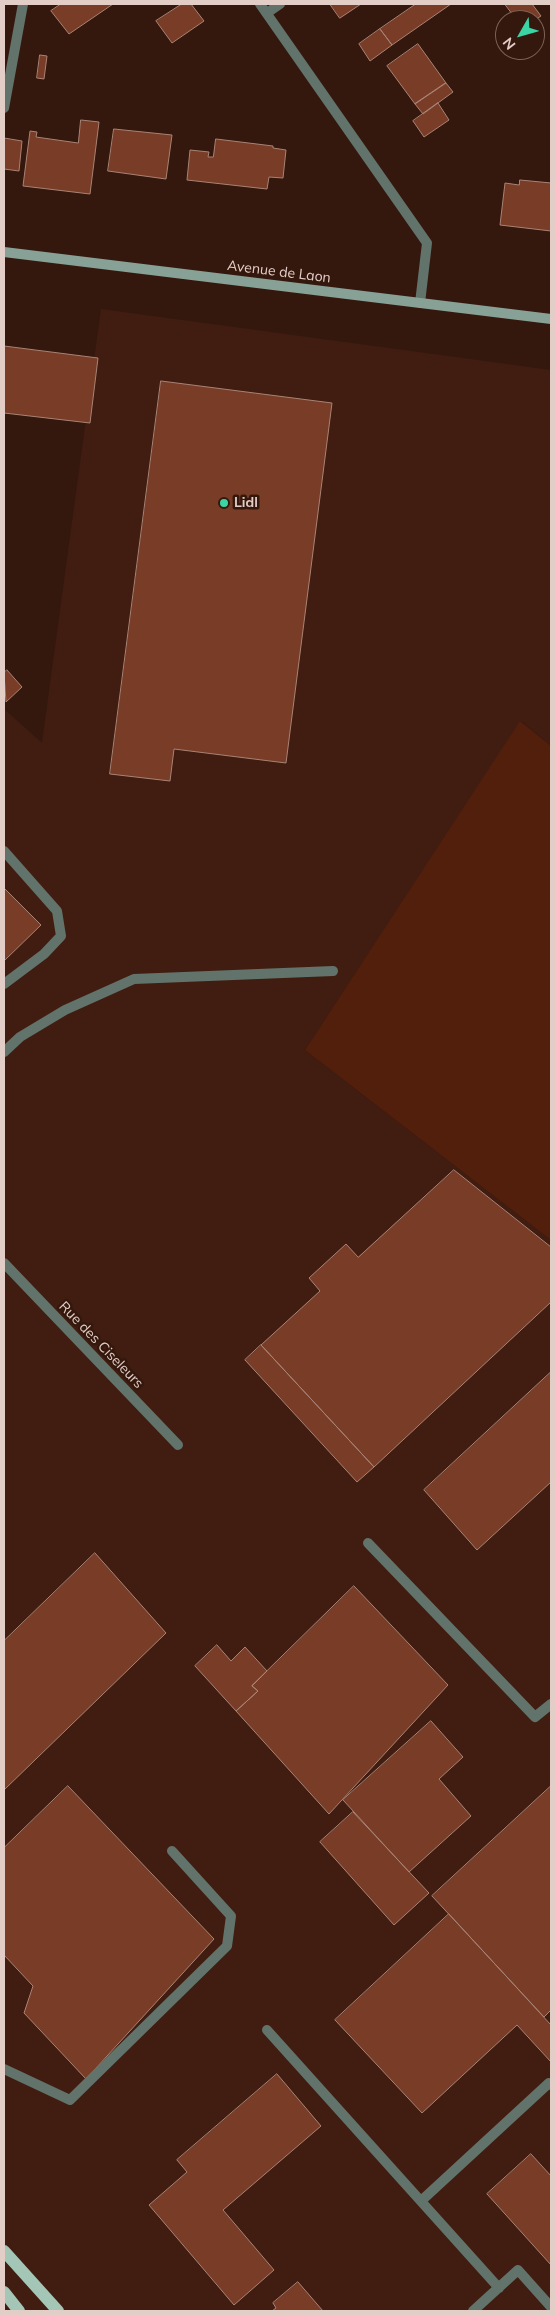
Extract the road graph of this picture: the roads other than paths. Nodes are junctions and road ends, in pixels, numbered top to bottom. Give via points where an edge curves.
1 (23, 4) edge
2 (260, 4) edge
3 (280, 4) edge
4 (267, 13) junction
5 (4, 108) edge
6 (4, 252) edge
7 (420, 303) junction
8 (551, 318) edge
9 (4, 851) edge
10 (333, 972) dead end
11 (4, 984) edge
12 (4, 1052) edge
13 (4, 1263) edge
14 (178, 1445) dead end
15 (368, 1543) dead end
16 (551, 1704) edge
17 (172, 1851) dead end
18 (267, 2030) dead end
19 (4, 2069) edge
20 (551, 2086) edge
21 (421, 2201) junction
22 (4, 2251) edge
23 (499, 2288) junction
24 (4, 2292) edge
25 (551, 2307) edge
26 (19, 2311) edge
27 (58, 2311) edge
28 (473, 2311) edge

1 - 5 street
2 - 4 street
3 - 4 street
4 - 7 street via 427,243
6 - 7 main road, Avenue de Laon
7 - 8 main road, Avenue de Laon
9 - 11 street via 57,911 61,936 44,954
10 - 12 street via 134,979 65,1010 20,1037
13 - 14 street, Rue des Ciseleurs
15 - 16 street via 535,1717
17 - 19 street via 231,1916 227,1946 70,2100
18 - 21 street
20 - 21 street via 549,2083
21 - 23 street
22 - 27 main road
23 - 25 street via 518,2270
23 - 28 street
24 - 26 main road

